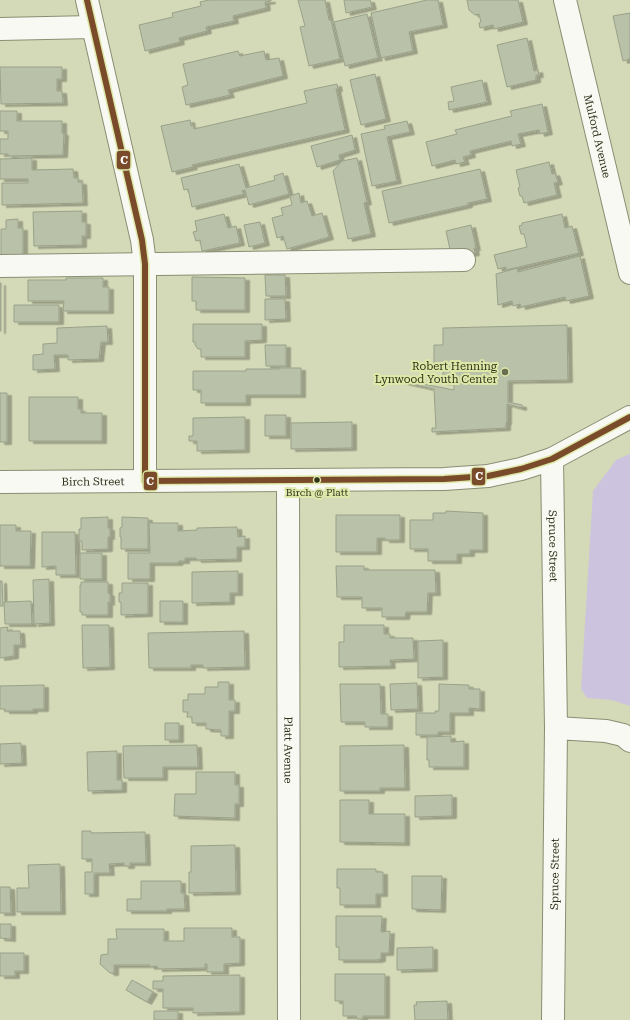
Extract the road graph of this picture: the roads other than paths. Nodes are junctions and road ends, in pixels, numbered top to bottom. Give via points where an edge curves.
1 (86, 0) edge
2 (565, 0) edge
3 (93, 27) junction
4 (0, 29) edge
5 (464, 260) dead end
6 (145, 264) junction
7 (0, 266) edge
8 (630, 273) edge
9 (630, 418) edge
10 (552, 459) junction
11 (145, 480) junction
12 (288, 480) junction
13 (0, 482) edge
14 (556, 728) junction
15 (630, 741) edge
16 (289, 1020) edge
17 (553, 1020) edge

1 - 3 street
2 - 8 street, Mulford Avenue
3 - 4 street
3 - 6 street via 137,212
5 - 6 street
6 - 7 street
6 - 11 street
9 - 10 street, Birch Street
10 - 12 street, Birch Street via 521,469 444,479
10 - 14 street, Spruce Street
11 - 12 street, Birch Street
11 - 13 street, Birch Street
12 - 16 street, Platt Avenue
14 - 15 street via 606,731 623,734
14 - 17 street, Spruce Street

